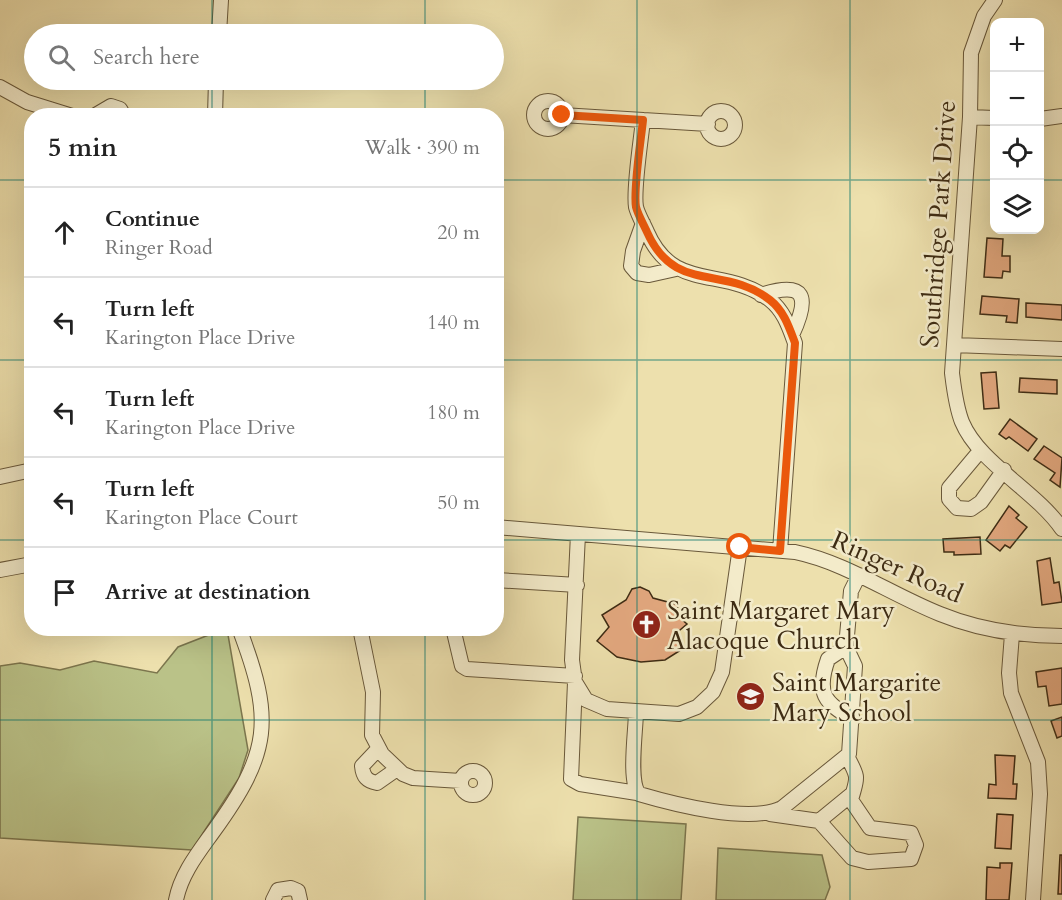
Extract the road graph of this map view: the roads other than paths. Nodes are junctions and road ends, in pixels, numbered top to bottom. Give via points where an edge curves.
1 (221, 0) edge
2 (995, 0) edge
3 (220, 24) edge
4 (0, 89) edge
5 (216, 90) edge
6 (46, 108) edge
7 (215, 108) edge
8 (562, 115) dead end
9 (1062, 116) edge
10 (970, 117) junction
11 (990, 118) edge
12 (1044, 118) edge
13 (643, 120) junction
14 (708, 124) dead end
15 (643, 223) junction
16 (676, 269) junction
17 (761, 295) junction
18 (792, 335) junction
19 (954, 345) junction
20 (1062, 349) edge
21 (981, 451) junction
22 (1004, 471) junction
23 (24, 472) edge
24 (0, 477) edge
25 (504, 528) edge
26 (1062, 530) edge
27 (578, 534) junction
28 (740, 547) junction
29 (780, 551) junction
30 (24, 566) edge
31 (0, 570) edge
32 (859, 575) junction
33 (504, 580) edge
34 (577, 585) junction
35 (1012, 634) junction
36 (241, 636) edge
37 (362, 636) edge
38 (455, 636) edge
39 (1062, 636) edge
40 (846, 647) junction
41 (575, 679) junction
42 (636, 711) junction
43 (853, 719) junction
44 (379, 748) junction
45 (847, 756) junction
46 (397, 769) junction
47 (461, 781) dead end
48 (637, 793) junction
49 (852, 794) junction
50 (770, 814) junction
51 (819, 821) junction
52 (176, 900) edge
53 (273, 900) edge
54 (300, 900) edge
55 (1033, 900) edge

1 - 3 street
2 - 10 street, Southridge Park Drive via 984,16 971,53
4 - 6 street
5 - 7 street
8 - 13 street
9 - 12 street
10 - 11 street
10 - 19 street, Southridge Park Drive
13 - 14 street
13 - 15 street via 636,207
15 - 16 street via 663,260
15 - 16 street via 631,266 637,273 649,274
16 - 17 street via 738,284
17 - 18 street via 781,312
17 - 18 street via 784,288 795,289 801,295 803,304
18 - 29 street via 795,343
19 - 20 street
19 - 21 street, Southridge Park Drive via 952,373 956,399 963,424
21 - 22 street, Southridge Park Drive
21 - 22 street via 949,488 949,499 957,508 971,509 981,502
22 - 26 street, Southridge Park Drive
23 - 24 street
25 - 27 street, Ringer Road
27 - 28 street, Ringer Road
27 - 34 street
28 - 29 street, Ringer Road
28 - 42 street via 722,672 713,692 697,707 679,714
29 - 32 street, Ringer Road via 826,560
30 - 31 street
32 - 35 street, Ringer Road via 938,613
32 - 40 street via 851,591
33 - 34 street
34 - 41 street via 572,660
35 - 39 street, Ringer Road
35 - 55 street via 1011,693 1038,762 1040,794
36 - 52 street via 260,692 260,750 241,791 187,870
37 - 44 street via 373,692 372,735
38 - 41 street via 462,666 467,669
40 - 43 street via 855,666
40 - 43 street via 828,659 823,687 829,704
41 - 42 street via 586,700 607,709
41 - 48 street via 571,779 580,784
42 - 48 street via 633,773
43 - 45 street
44 - 46 street
44 - 46 street via 362,766 363,776 377,783
45 - 49 street via 857,777 857,788
45 - 50 street
46 - 47 street via 422,781
48 - 50 street via 671,804
49 - 51 street
49 - 51 street via 852,805 870,828 906,831 914,836 916,845 911,859 868,862 852,858
50 - 51 street
53 - 54 street via 278,890 291,888 298,891

